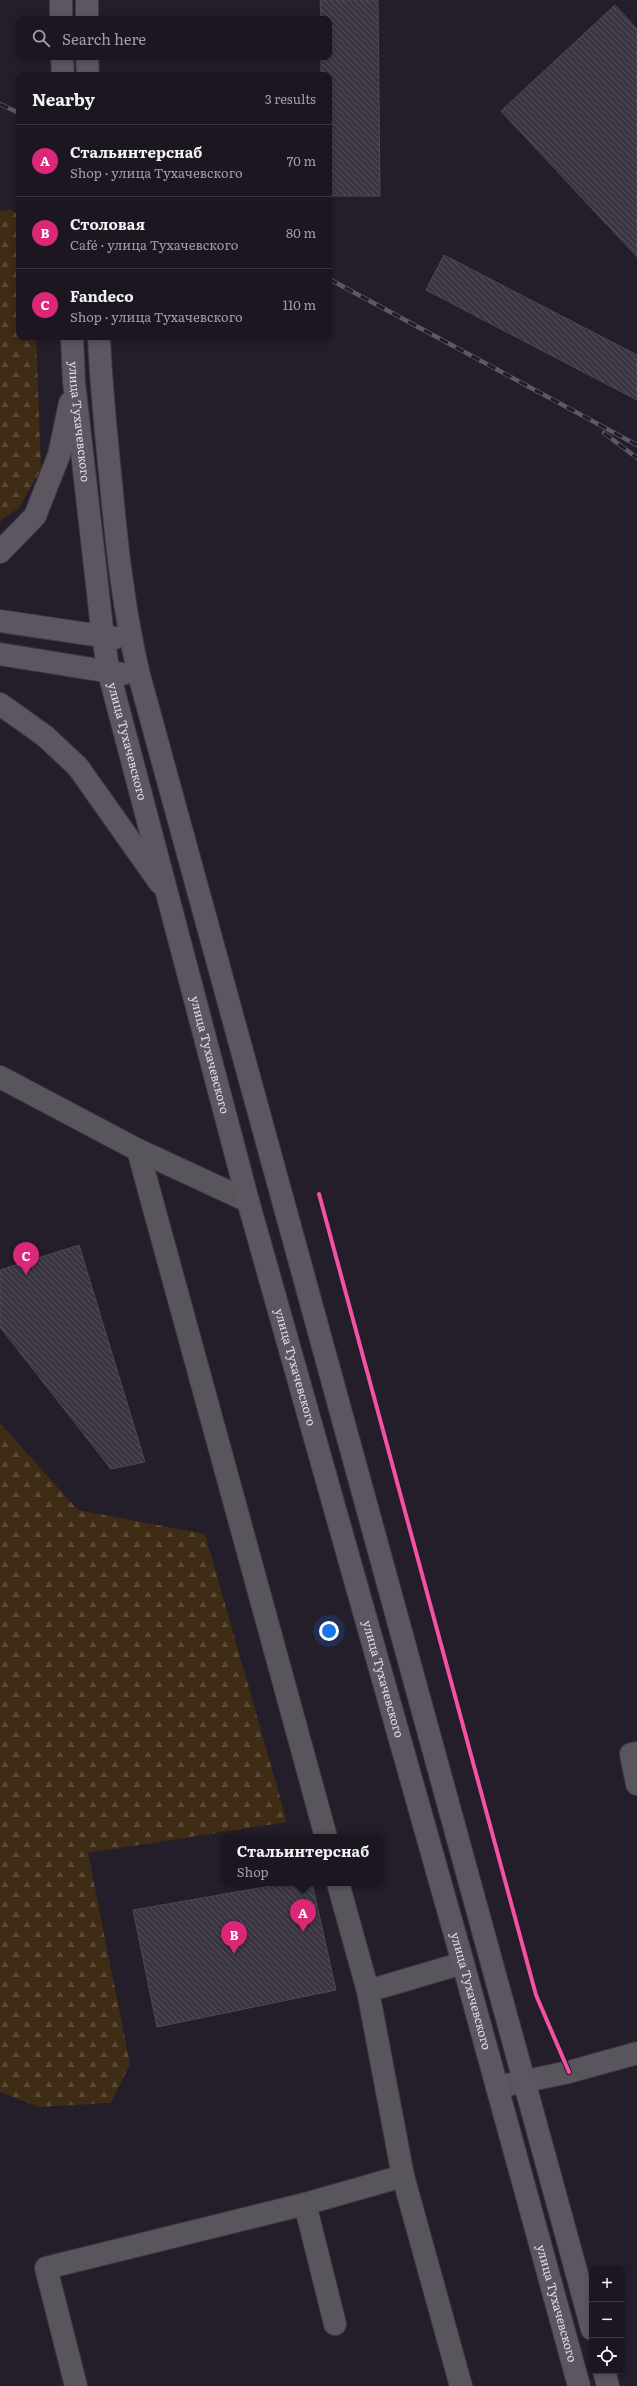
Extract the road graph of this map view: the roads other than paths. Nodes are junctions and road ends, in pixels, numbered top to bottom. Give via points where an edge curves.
1 (61, 0) edge
2 (87, 0) edge
3 (61, 16) edge
4 (87, 16) edge
5 (62, 60) edge
6 (88, 60) edge
7 (63, 72) edge
8 (88, 72) edge
9 (72, 340) edge
10 (99, 340) edge
11 (74, 382) junction
12 (0, 552) edge
13 (0, 620) edge
14 (103, 637) junction
15 (131, 639) junction
16 (0, 654) edge
17 (109, 673) junction
18 (139, 675) junction
19 (0, 704) edge
20 (168, 895) junction
21 (0, 1078) edge
22 (138, 1150) junction
23 (248, 1201) junction
24 (637, 1753) edge
25 (637, 1784) edge
26 (325, 1834) edge
27 (339, 1886) edge
28 (463, 1963) junction
29 (368, 1991) junction
30 (637, 2053) edge
31 (523, 2082) junction
32 (497, 2087) junction
33 (403, 2176) junction
34 (305, 2204) junction
35 (589, 2319) edge
36 (335, 2324) dead end
37 (605, 2374) edge
38 (76, 2386) edge
39 (461, 2386) edge
40 (578, 2386) edge
41 (608, 2386) edge

1 - 3 main road
2 - 4 main road
5 - 7 main road
6 - 8 main road
9 - 11 main road, улица Тухачевского
10 - 15 main road, улица Тухачевского via 118,554
11 - 12 main road via 60,455 35,516
11 - 14 main road, улица Тухачевского
13 - 14 main road
14 - 15 main road
14 - 17 main road, улица Тухачевского
15 - 18 main road, улица Тухачевского
16 - 17 main road
17 - 18 main road
17 - 20 main road, улица Тухачевского
18 - 31 main road, улица Тухачевского
19 - 20 main road via 45,736 78,767
20 - 23 main road, улица Тухачевского
21 - 22 lane
22 - 23 lane
22 - 26 lane
23 - 28 main road, улица Тухачевского
24 - 25 lane via 631,1754
27 - 29 lane
28 - 29 lane
28 - 32 main road, улица Тухачевского
29 - 33 lane
30 - 31 lane
31 - 32 lane
31 - 35 main road, улица Тухачевского
32 - 40 main road, улица Тухачевского
33 - 34 lane
33 - 39 lane
34 - 36 lane
34 - 38 lane via 46,2268
37 - 41 main road

